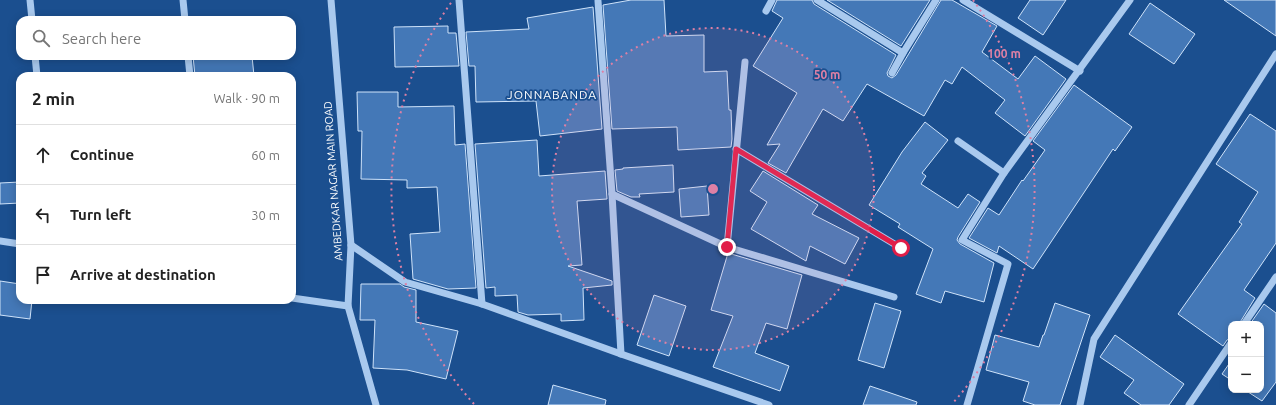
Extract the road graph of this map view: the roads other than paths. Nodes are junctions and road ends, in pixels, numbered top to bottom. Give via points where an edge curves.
1 (30, 0) edge
2 (183, 0) edge
3 (331, 0) edge
4 (459, 0) edge
5 (772, 0) edge
6 (818, 0) edge
7 (936, 0) edge
8 (963, 0) edge
9 (1130, 0) edge
10 (598, 1) edge
11 (766, 11) dead end
12 (32, 16) edge
13 (185, 16) edge
14 (903, 53) junction
15 (1276, 54) edge
16 (35, 60) edge
17 (188, 60) edge
18 (745, 62) dead end
19 (1080, 71) junction
20 (37, 72) edge
21 (190, 72) edge
22 (892, 73) dead end
23 (958, 141) dead end
24 (736, 149) junction
25 (1004, 173) junction
26 (612, 194) junction
27 (0, 241) edge
28 (16, 243) edge
29 (351, 245) junction
30 (727, 247) junction
31 (901, 248) dead end
32 (1276, 277) edge
33 (894, 297) dead end
34 (296, 299) edge
35 (482, 304) junction
36 (348, 306) junction
37 (1246, 321) edge
38 (1228, 347) edge
39 (622, 354) junction
40 (376, 405) edge
41 (769, 405) edge
42 (967, 405) edge
43 (1080, 405) edge
44 (1189, 405) edge

1 - 12 street
2 - 13 street
3 - 29 street, AMBEDKAR NAGAR MAIN ROAD
4 - 35 street
5 - 11 street
6 - 14 street
7 - 14 street
8 - 19 street
9 - 19 street
10 - 26 street
14 - 22 street
15 - 43 street via 1094,339
16 - 20 street
17 - 21 street
18 - 24 street
19 - 25 street
23 - 25 street
24 - 30 street
24 - 31 street
25 - 42 street via 962,240 1008,264
26 - 30 street
26 - 39 street
27 - 28 street
29 - 35 street via 405,282
29 - 36 street, AMBEDKAR NAGAR MAIN ROAD
30 - 33 street
32 - 37 street
34 - 36 street
35 - 39 street
36 - 40 street, AMBEDKAR NAGAR MAIN ROAD
38 - 44 street
39 - 41 street

